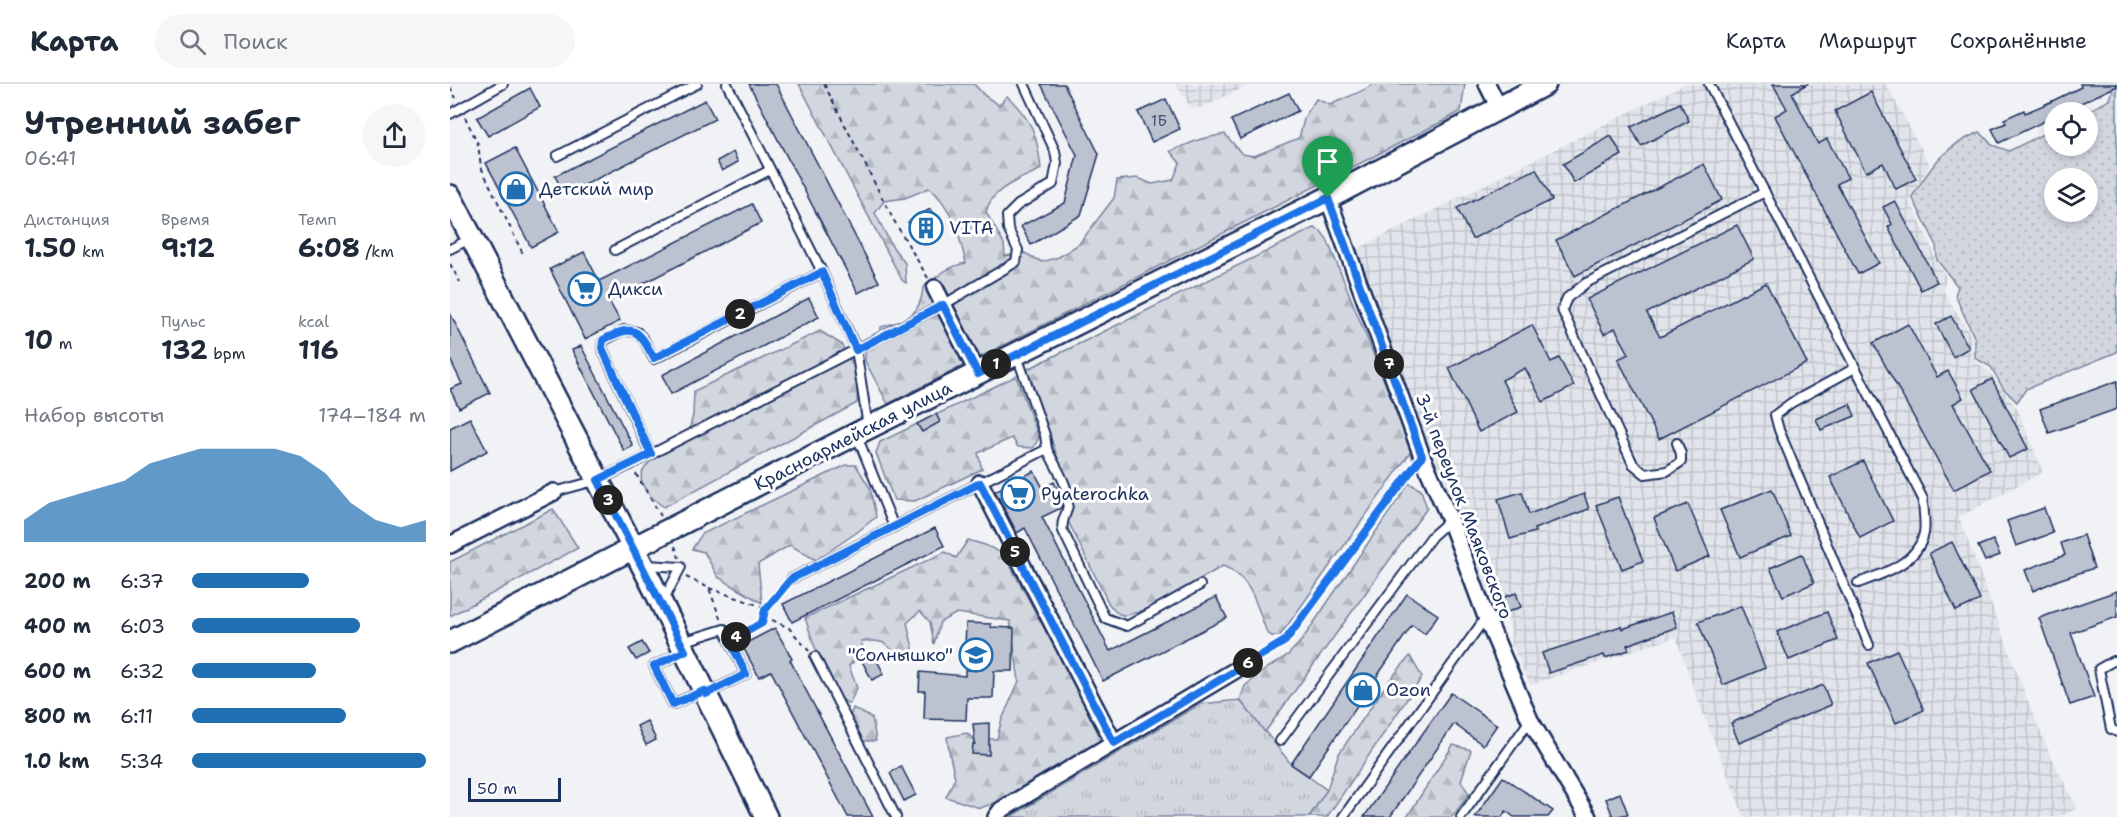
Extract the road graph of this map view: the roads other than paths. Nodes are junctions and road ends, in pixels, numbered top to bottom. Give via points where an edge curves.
1 (503, 84) edge
2 (697, 84) edge
3 (727, 84) edge
4 (1024, 84) edge
5 (1487, 84) edge
6 (1545, 84) edge
7 (1709, 84) edge
8 (1499, 108) junction
9 (450, 114) edge
10 (557, 156) dead end
11 (770, 170) junction
12 (1751, 174) dead end
13 (1765, 192) junction
14 (450, 196) edge
15 (1328, 198) junction
16 (472, 238) junction
17 (450, 249) edge
18 (615, 250) dead end
19 (822, 272) junction
20 (935, 288) road end
21 (943, 305) junction
22 (856, 350) junction
23 (1016, 354) junction
24 (1855, 368) junction
25 (978, 374) junction
26 (862, 431) junction
27 (1677, 443) dead end
28 (1047, 449) junction
29 (651, 454) junction
30 (598, 480) junction
31 (980, 483) junction
32 (554, 492) joint
33 (1450, 520) junction
34 (894, 527) junction
35 (450, 545) edge
36 (637, 556) junction
37 (791, 579) road end
38 (1858, 583) dead end
39 (1200, 585) dead end
40 (662, 604) junction
41 (1486, 617) junction
42 (450, 642) edge
43 (1869, 645) dead end
44 (682, 647) junction
45 (815, 657) road end
46 (2117, 661) edge
47 (1244, 666) road end
48 (705, 693) junction
49 (1530, 720) junction
50 (2117, 732) edge
51 (1280, 741) dead end
52 (1114, 743) junction
53 (1584, 816) edge
54 (766, 817) edge
55 (896, 817) edge
56 (996, 817) edge
57 (1343, 817) edge
58 (1461, 817) edge

1 - 9 lane
2 - 10 lane
3 - 11 lane
4 - 21 lane via 1055,151 1053,184 1007,216 1008,229 1018,250 1016,262
5 - 8 street
6 - 8 main road, Красноармейская улица
7 - 13 lane
8 - 15 main road, Красноармейская улица
11 - 18 lane
11 - 19 lane
12 - 13 lane
13 - 24 lane
13 - 27 lane via 1586,283 1567,298 1562,310 1633,464 1645,474 1667,471 1681,462
14 - 16 main road
15 - 23 main road, Красноармейская улица
15 - 33 street, 3-й переулок Маяковского via 1422,456
16 - 17 lane
16 - 30 main road
19 - 22 lane
19 - 29 lane via 654,358 637,332 624,330 603,340 602,348
20 - 21 street
21 - 22 lane
21 - 25 street
22 - 26 lane
22 - 29 lane
23 - 25 main road, Красноармейская улица
23 - 28 lane
24 - 38 lane via 1923,499 1924,533 1914,553 1899,566
24 - 43 lane via 1775,415
25 - 26 main road, Красноармейская улица
26 - 34 lane
26 - 36 main road, Красноармейская улица
28 - 31 lane
28 - 39 lane via 1068,493 1063,531 1105,618 1127,626
29 - 30 lane
30 - 32 lane
30 - 36 main road
31 - 34 lane
31 - 52 street
32 - 35 street
33 - 41 street, 3-й переулок Маяковского
33 - 51 lane via 1432,536
34 - 37 lane
36 - 40 main road
36 - 40 lane via 681,567
36 - 42 main road, Красноармейская улица
40 - 44 main road
41 - 49 street, 3-й переулок Маяковского
41 - 57 lane
44 - 48 main road
44 - 48 lane via 654,666 673,704
44 - 48 lane via 724,629 746,674
45 - 55 lane
46 - 50 lane via 2099,669 2112,729
47 - 52 street
48 - 54 main road
49 - 53 street, 3-й переулок Маяковского
49 - 58 lane
52 - 56 street via 1001,810

